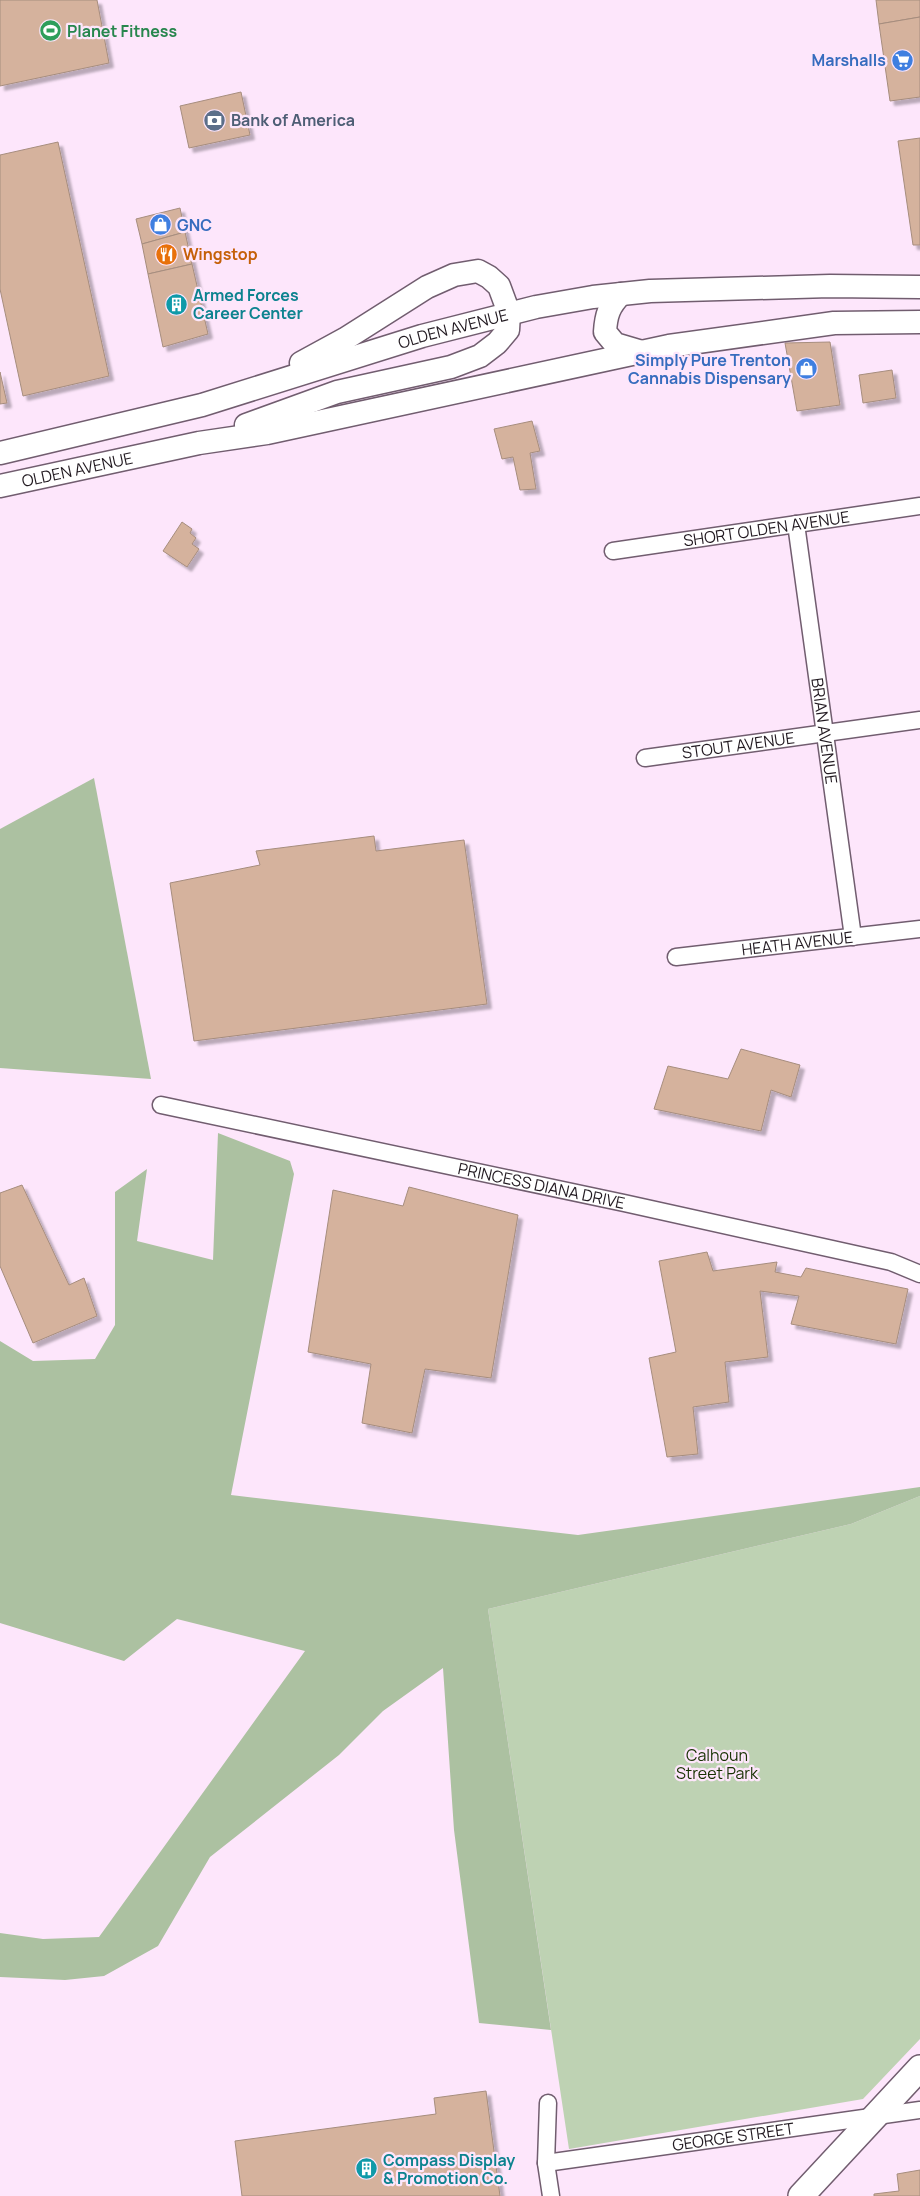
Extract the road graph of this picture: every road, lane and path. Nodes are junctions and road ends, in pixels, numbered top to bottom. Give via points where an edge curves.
1 (830, 286) junction
2 (920, 287) edge
3 (622, 294) junction
4 (509, 313) junction
5 (834, 322) junction
6 (920, 322) edge
7 (642, 352) junction
8 (256, 388) junction
9 (199, 443) junction
10 (0, 453) edge
11 (0, 486) edge
12 (920, 506) edge
13 (796, 524) junction
14 (613, 551) dead end
15 (920, 720) edge
16 (825, 733) junction
17 (645, 758) dead end
18 (920, 929) edge
19 (853, 937) junction
20 (676, 957) dead end
21 (161, 1105) dead end
22 (920, 1274) edge
23 (920, 2068) edge
24 (548, 2103) dead end
25 (920, 2110) edge
26 (873, 2117) junction
27 (546, 2163) junction
28 (551, 2196) edge
29 (801, 2196) edge

1 - 2 main road, OLDEN AVENUE
1 - 3 main road, OLDEN AVENUE
1 - 5 main road
3 - 4 main road, OLDEN AVENUE
3 - 7 main road via 611,304 605,332 615,344
4 - 8 main road, OLDEN AVENUE via 422,336
4 - 8 main road via 499,286 489,277 478,271 454,275 427,287 345,339
4 - 9 main road via 508,330 480,356 451,366 337,392
5 - 6 main road, OLDEN AVENUE
5 - 7 main road, OLDEN AVENUE via 753,332
7 - 9 main road, OLDEN AVENUE via 267,433
8 - 10 main road, OLDEN AVENUE via 202,405
9 - 11 main road, OLDEN AVENUE
12 - 13 street, SHORT OLDEN AVENUE
13 - 14 street, SHORT OLDEN AVENUE
13 - 16 street, BRIAN AVENUE
15 - 16 street, STOUT AVENUE
16 - 17 street, STOUT AVENUE
16 - 19 street, BRIAN AVENUE
18 - 19 street, HEATH AVENUE
19 - 20 street, HEATH AVENUE
21 - 22 street, PRINCESS DIANA DRIVE via 659,1210 891,1262
23 - 26 main road
24 - 27 street
25 - 26 street, GEORGE STREET
26 - 27 street, GEORGE STREET
26 - 29 main road
27 - 28 street

